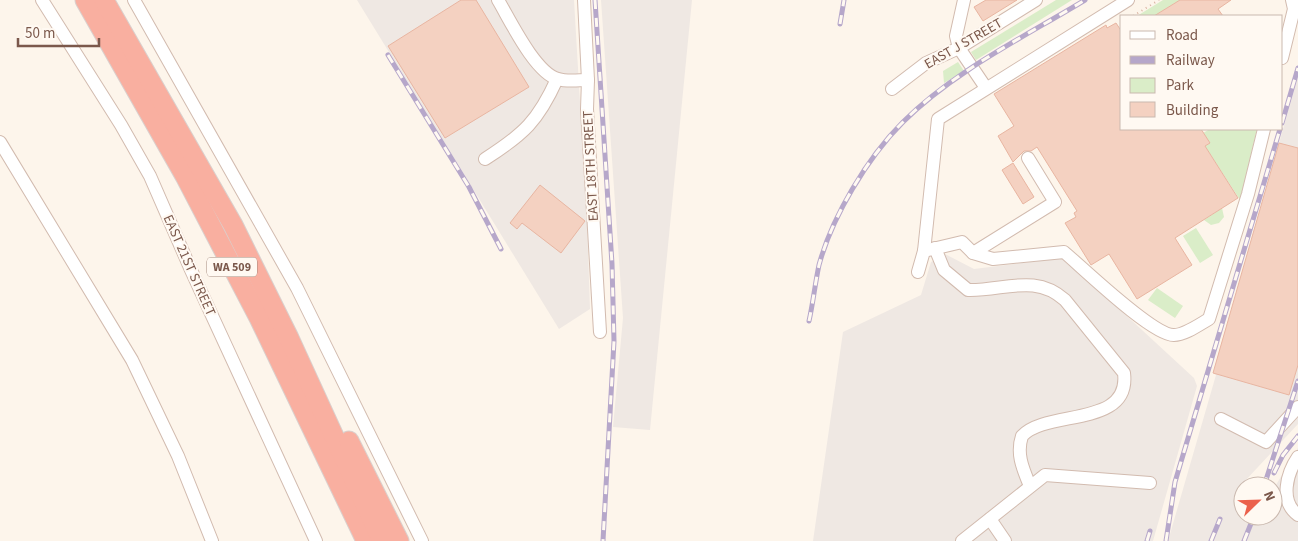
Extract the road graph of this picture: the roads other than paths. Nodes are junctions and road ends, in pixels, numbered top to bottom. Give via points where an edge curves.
1 (42, 0) edge
2 (85, 0) edge
3 (104, 0) edge
4 (134, 0) edge
5 (498, 0) edge
6 (584, 0) edge
7 (964, 0) edge
8 (1036, 0) edge
9 (1128, 0) edge
10 (1292, 0) edge
11 (959, 48) junction
12 (1283, 54) edge
13 (557, 79) junction
14 (588, 80) junction
15 (986, 88) junction
16 (892, 89) dead end
17 (1264, 130) edge
18 (0, 142) edge
19 (1028, 158) dead end
20 (485, 159) dead end
21 (929, 250) junction
22 (973, 253) junction
23 (918, 272) dead end
24 (600, 332) dead end
25 (290, 338) junction
26 (1298, 407) edge
27 (1222, 419) dead end
28 (1298, 457) edge
29 (1150, 483) dead end
30 (1030, 486) junction
31 (1298, 515) edge
32 (990, 519) junction
33 (212, 541) edge
34 (316, 541) edge
35 (366, 541) edge
36 (382, 541) edge
37 (398, 541) edge
38 (422, 541) edge
39 (962, 541) edge
40 (1005, 541) edge

1 - 34 street, EAST 21ST STREET via 150,176
2 - 35 highway, WA 509 via 185,176
3 - 25 highway, WA 509 via 228,216
4 - 38 street via 298,288
5 - 13 street via 539,64 548,75
6 - 14 street, EAST 18TH STREET
7 - 11 street via 956,36
8 - 11 street, EAST J STREET
9 - 15 street
10 - 12 street via 1294,9
11 - 15 street
11 - 16 street, EAST J STREET via 926,64
13 - 14 street
13 - 20 street via 543,110 514,140
14 - 24 street, EAST 18TH STREET
15 - 21 street via 938,119
17 - 22 street via 1248,194 1209,319 1175,336 1165,334 1136,315 1064,252 992,259
18 - 33 street via 132,360 178,456
19 - 22 street via 1055,202
21 - 22 street via 962,242
21 - 23 street
21 - 30 street via 944,270 968,290 1037,285 1056,291 1124,373 1122,394 1112,404 1086,415 1039,424 1022,436 1020,461
25 - 36 highway, WA 509
25 - 37 highway via 354,449
26 - 27 street via 1266,442
28 - 31 street via 1286,480 1287,495
29 - 30 street via 1046,475
30 - 32 street
32 - 39 street
32 - 40 street

